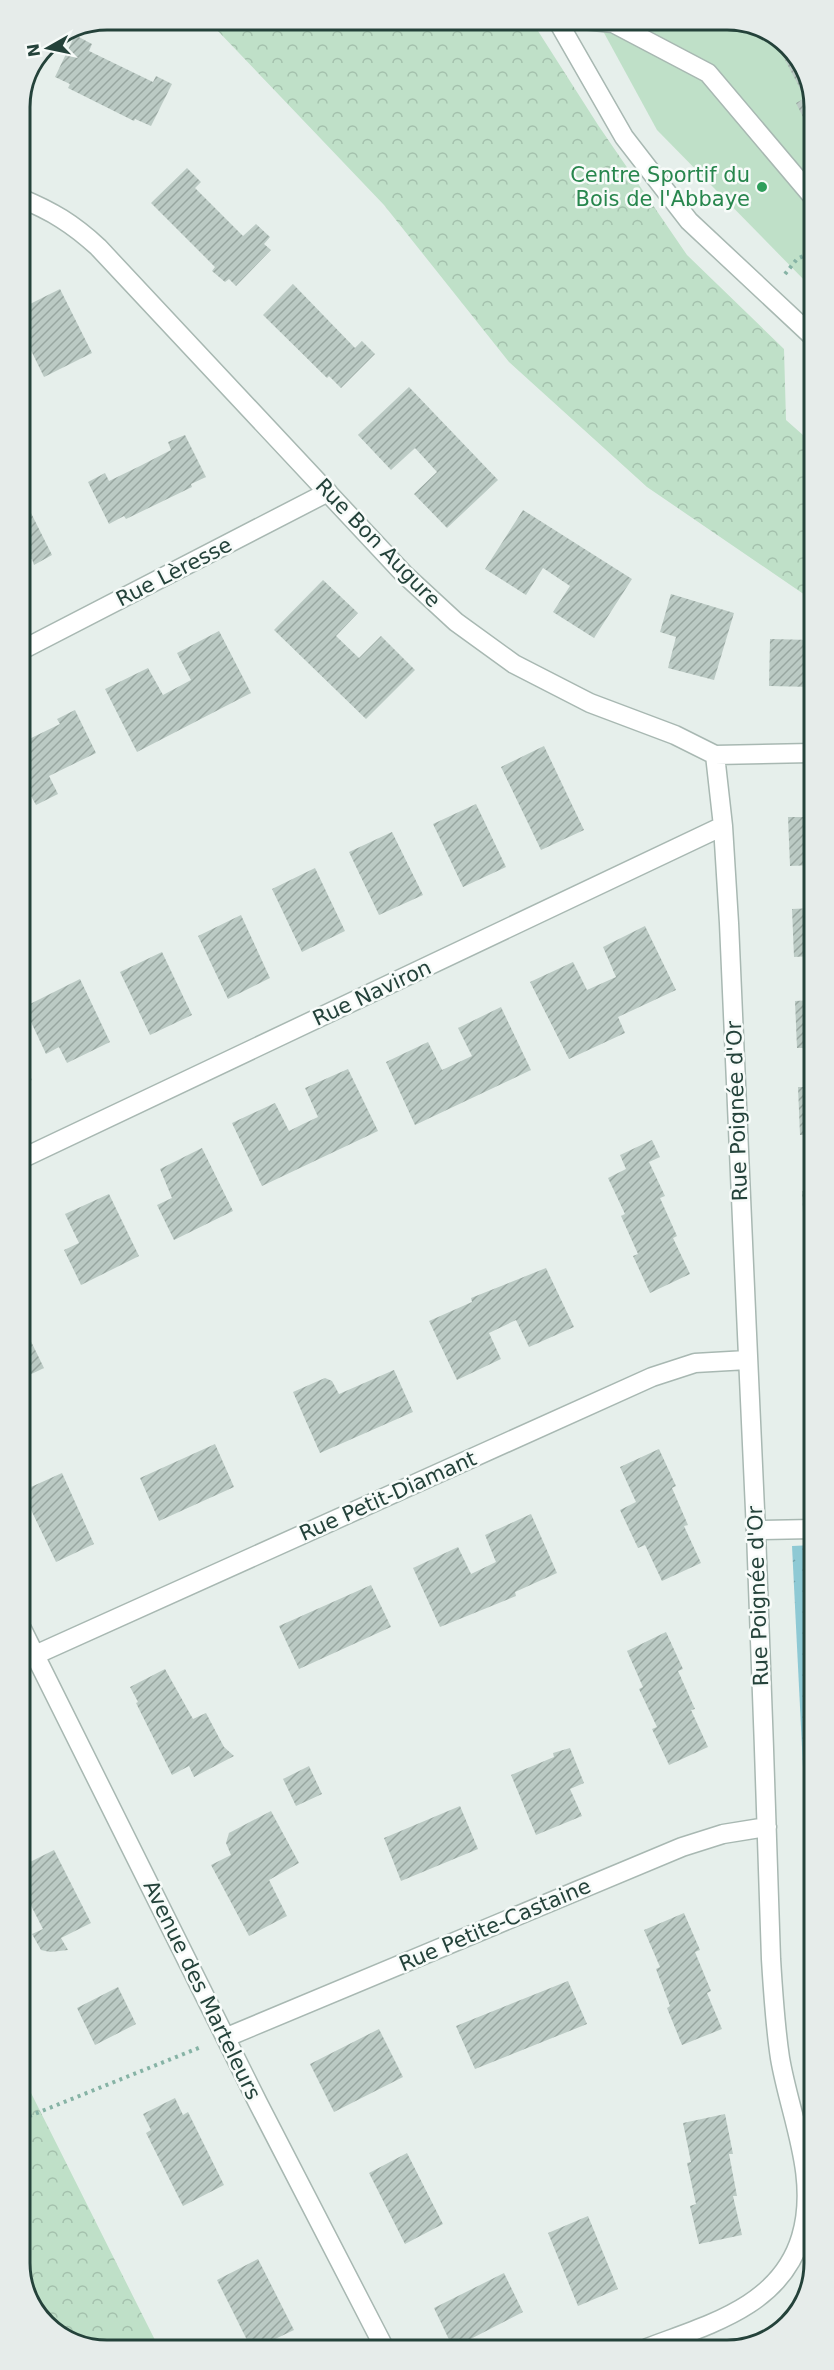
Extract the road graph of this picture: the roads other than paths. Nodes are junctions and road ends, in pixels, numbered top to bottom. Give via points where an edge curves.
1 (563, 30) edge
2 (626, 30) edge
3 (804, 187) edge
4 (30, 202) edge
5 (804, 329) edge
6 (328, 492) junction
7 (30, 646) edge
8 (804, 753) edge
9 (715, 755) junction
10 (723, 826) junction
11 (30, 1155) edge
12 (747, 1360) junction
13 (804, 1529) edge
14 (756, 1530) junction
15 (30, 1645) edge
16 (35, 1655) junction
17 (767, 1827) junction
18 (227, 2037) junction
19 (804, 2165) edge
20 (804, 2222) edge
21 (380, 2340) edge
22 (668, 2340) edge

1 - 5 street via 624,137 689,221
2 - 3 street via 708,73
4 - 6 street, Rue Bon Augure via 72,223 98,247
6 - 7 street, Rue Lèresse
6 - 9 street, Rue Bon Augure via 433,602 514,664 590,703 675,735
8 - 9 street, Rue Bon Augure
9 - 10 street, Rue Poignée d'Or
10 - 11 street, Rue Naviron
10 - 12 street, Rue Poignée d'Or
12 - 14 street, Rue Poignée d'Or
12 - 16 street, Rue Petit-Diamant via 695,1363 652,1377
13 - 14 street
14 - 17 street, Rue Poignée d'Or
15 - 16 street, Avenue des Marteleurs
16 - 18 street, Avenue des Marteleurs
17 - 18 street, Rue Petite-Castaine via 723,1834 682,1847
17 - 19 street, Rue Poignée d'Or via 780,2058
18 - 21 street, Avenue des Marteleurs
20 - 22 street, Rue Poignée d'Or via 787,2267 763,2294 731,2316

